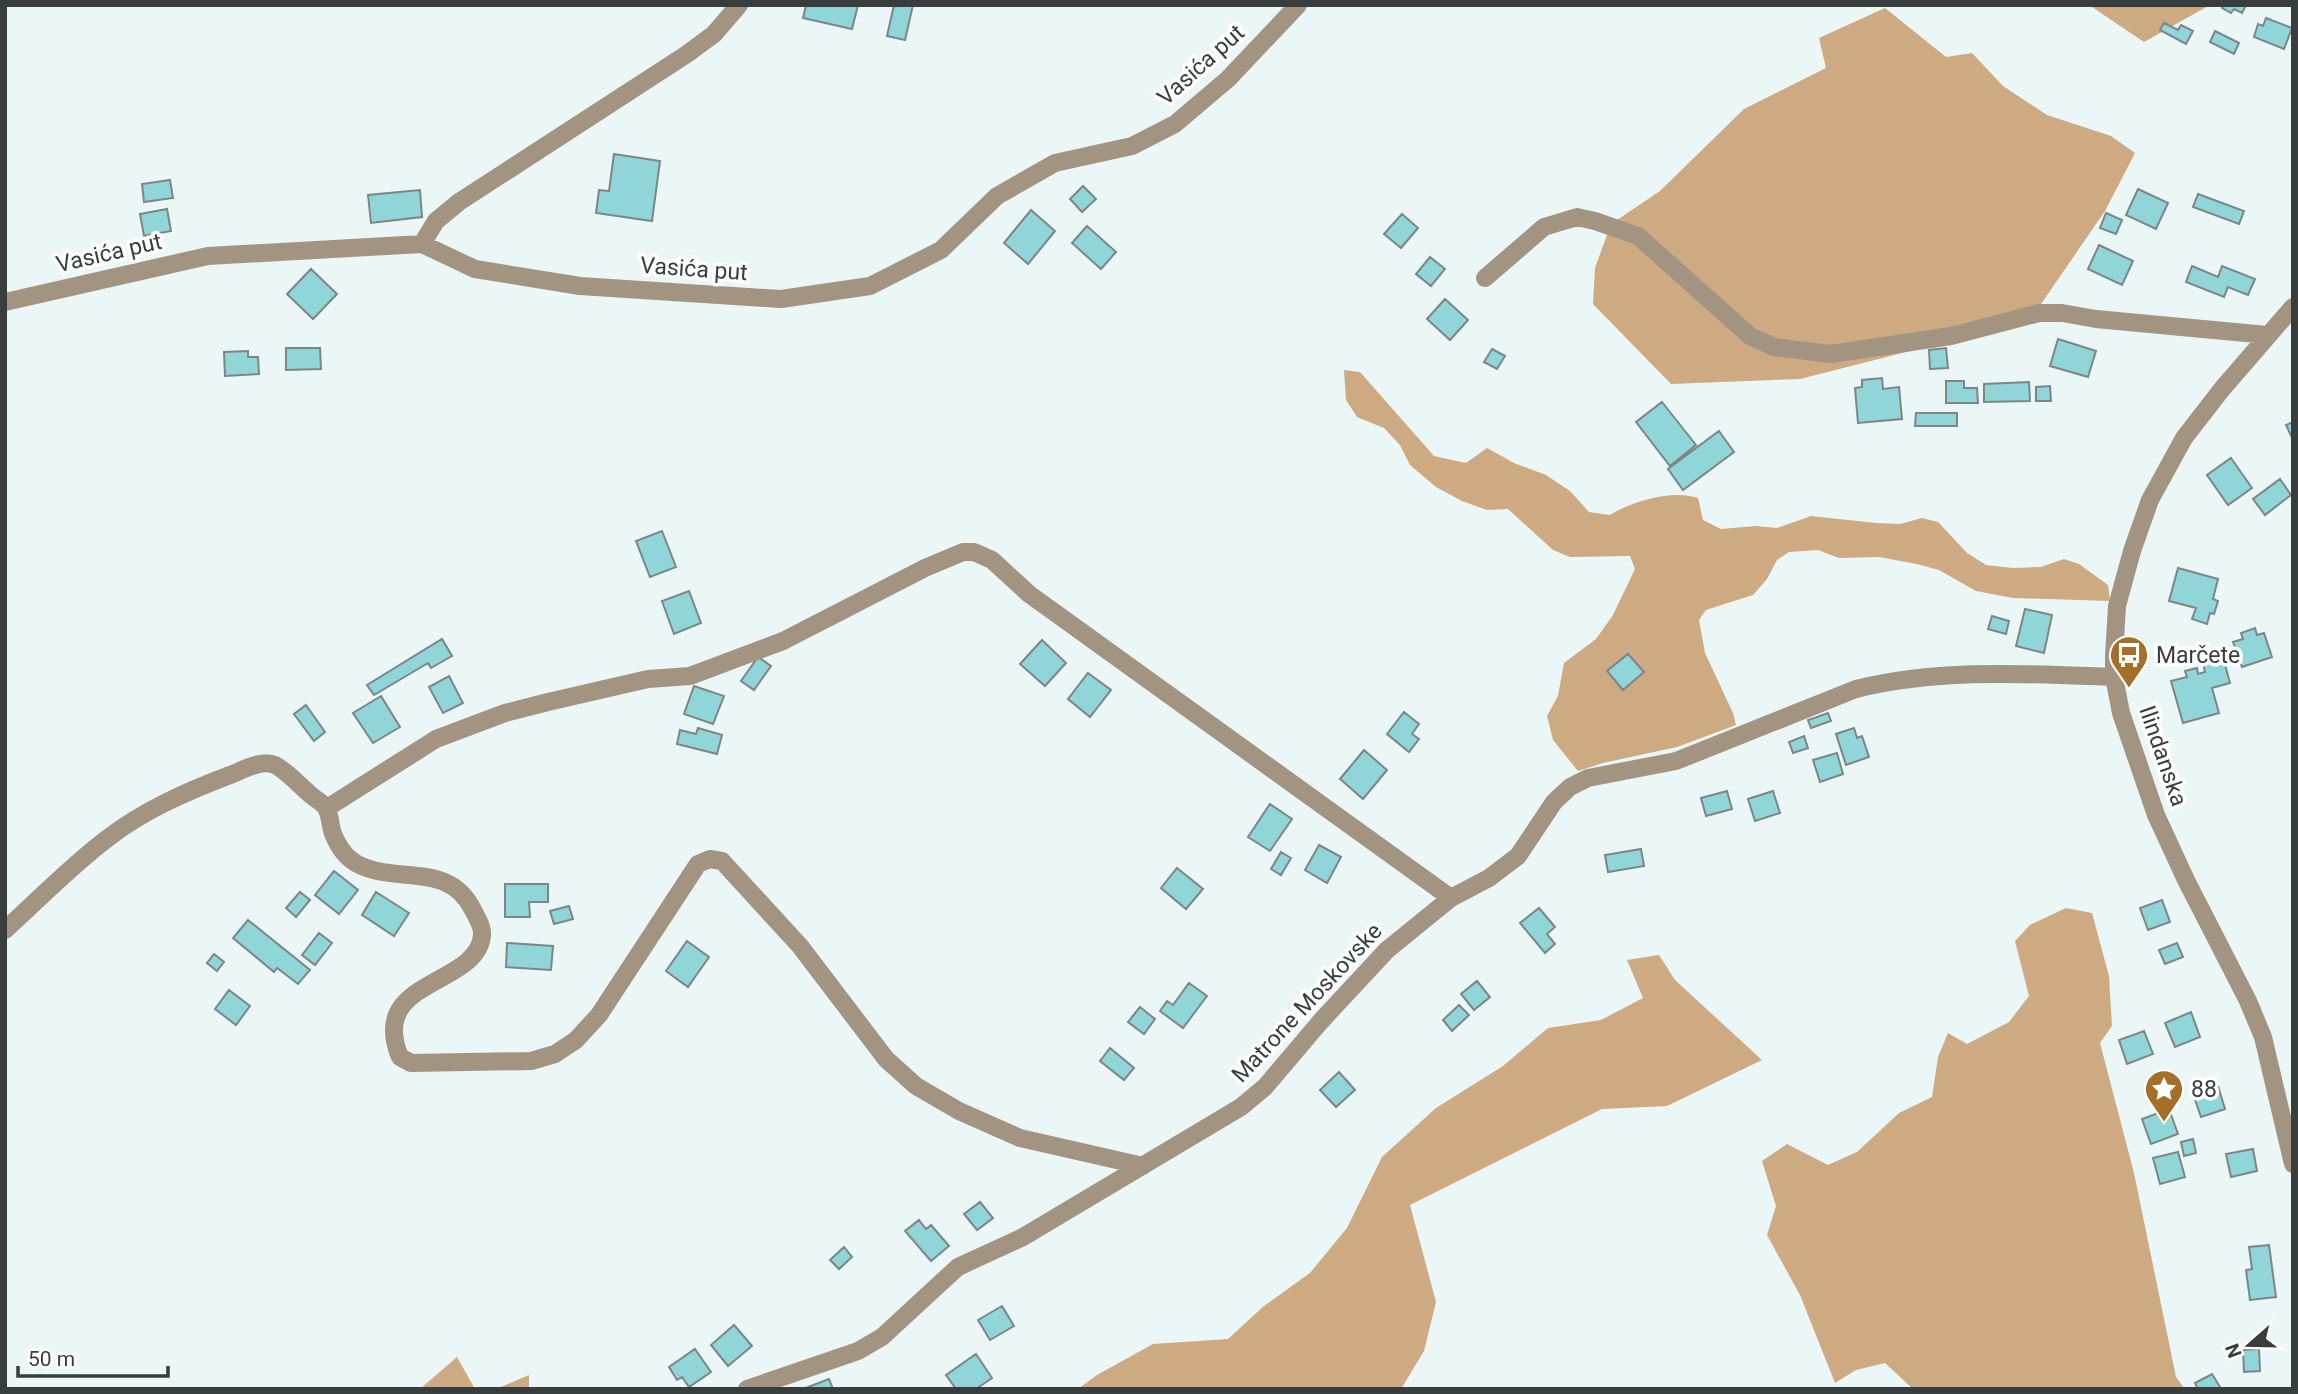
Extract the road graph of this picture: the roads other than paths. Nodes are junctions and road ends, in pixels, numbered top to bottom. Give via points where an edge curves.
1 (739, 5) edge
2 (1298, 5) edge
3 (422, 244) junction
4 (1485, 278) dead end
5 (5, 302) edge
6 (2293, 307) edge
7 (2267, 335) junction
8 (2114, 677) junction
9 (327, 808) junction
10 (1451, 898) junction
11 (5, 930) edge
12 (2293, 1164) edge
13 (1143, 1166) junction
14 (747, 1389) edge

1 - 3 street via 714,34 687,54 459,202 436,221
2 - 3 street, Vasića put via 1228,79 1175,124 1132,146 1055,163 998,196 941,250 870,286 781,299 580,286 475,269
3 - 5 street, Vasića put via 208,256
4 - 7 street via 1544,228 1577,217 1637,236 1750,337 1774,347 1831,354 1951,336 2039,313
6 - 7 street, Ilindanska
7 - 8 street, Ilindanska via 2184,438 2150,500 2117,606
8 - 10 street, Matrone Moskovske via 1987,673 1872,685 1675,761 1588,778 1554,802 1518,856
8 - 12 street, Ilindanska via 2124,723 2156,814 2263,1037
9 - 10 street via 436,739 548,702 648,679 690,676 783,641 925,568 974,552 992,560 1029,594
9 - 11 street via 275,765 262,763 188,791 108,837
9 - 13 street via 334,835 356,865 443,880 457,887 480,924 476,954 416,992 401,1007 394,1042 400,1057 411,1063 531,1061 555,1054 576,1040 599,1015 698,864 710,859 722,861 800,946 886,1059 916,1086 1020,1138
10 - 13 street, Matrone Moskovske via 1387,950 1265,1087 1241,1107
13 - 14 street, Matrone Moskovske via 1023,1237 958,1267 882,1337 858,1351

